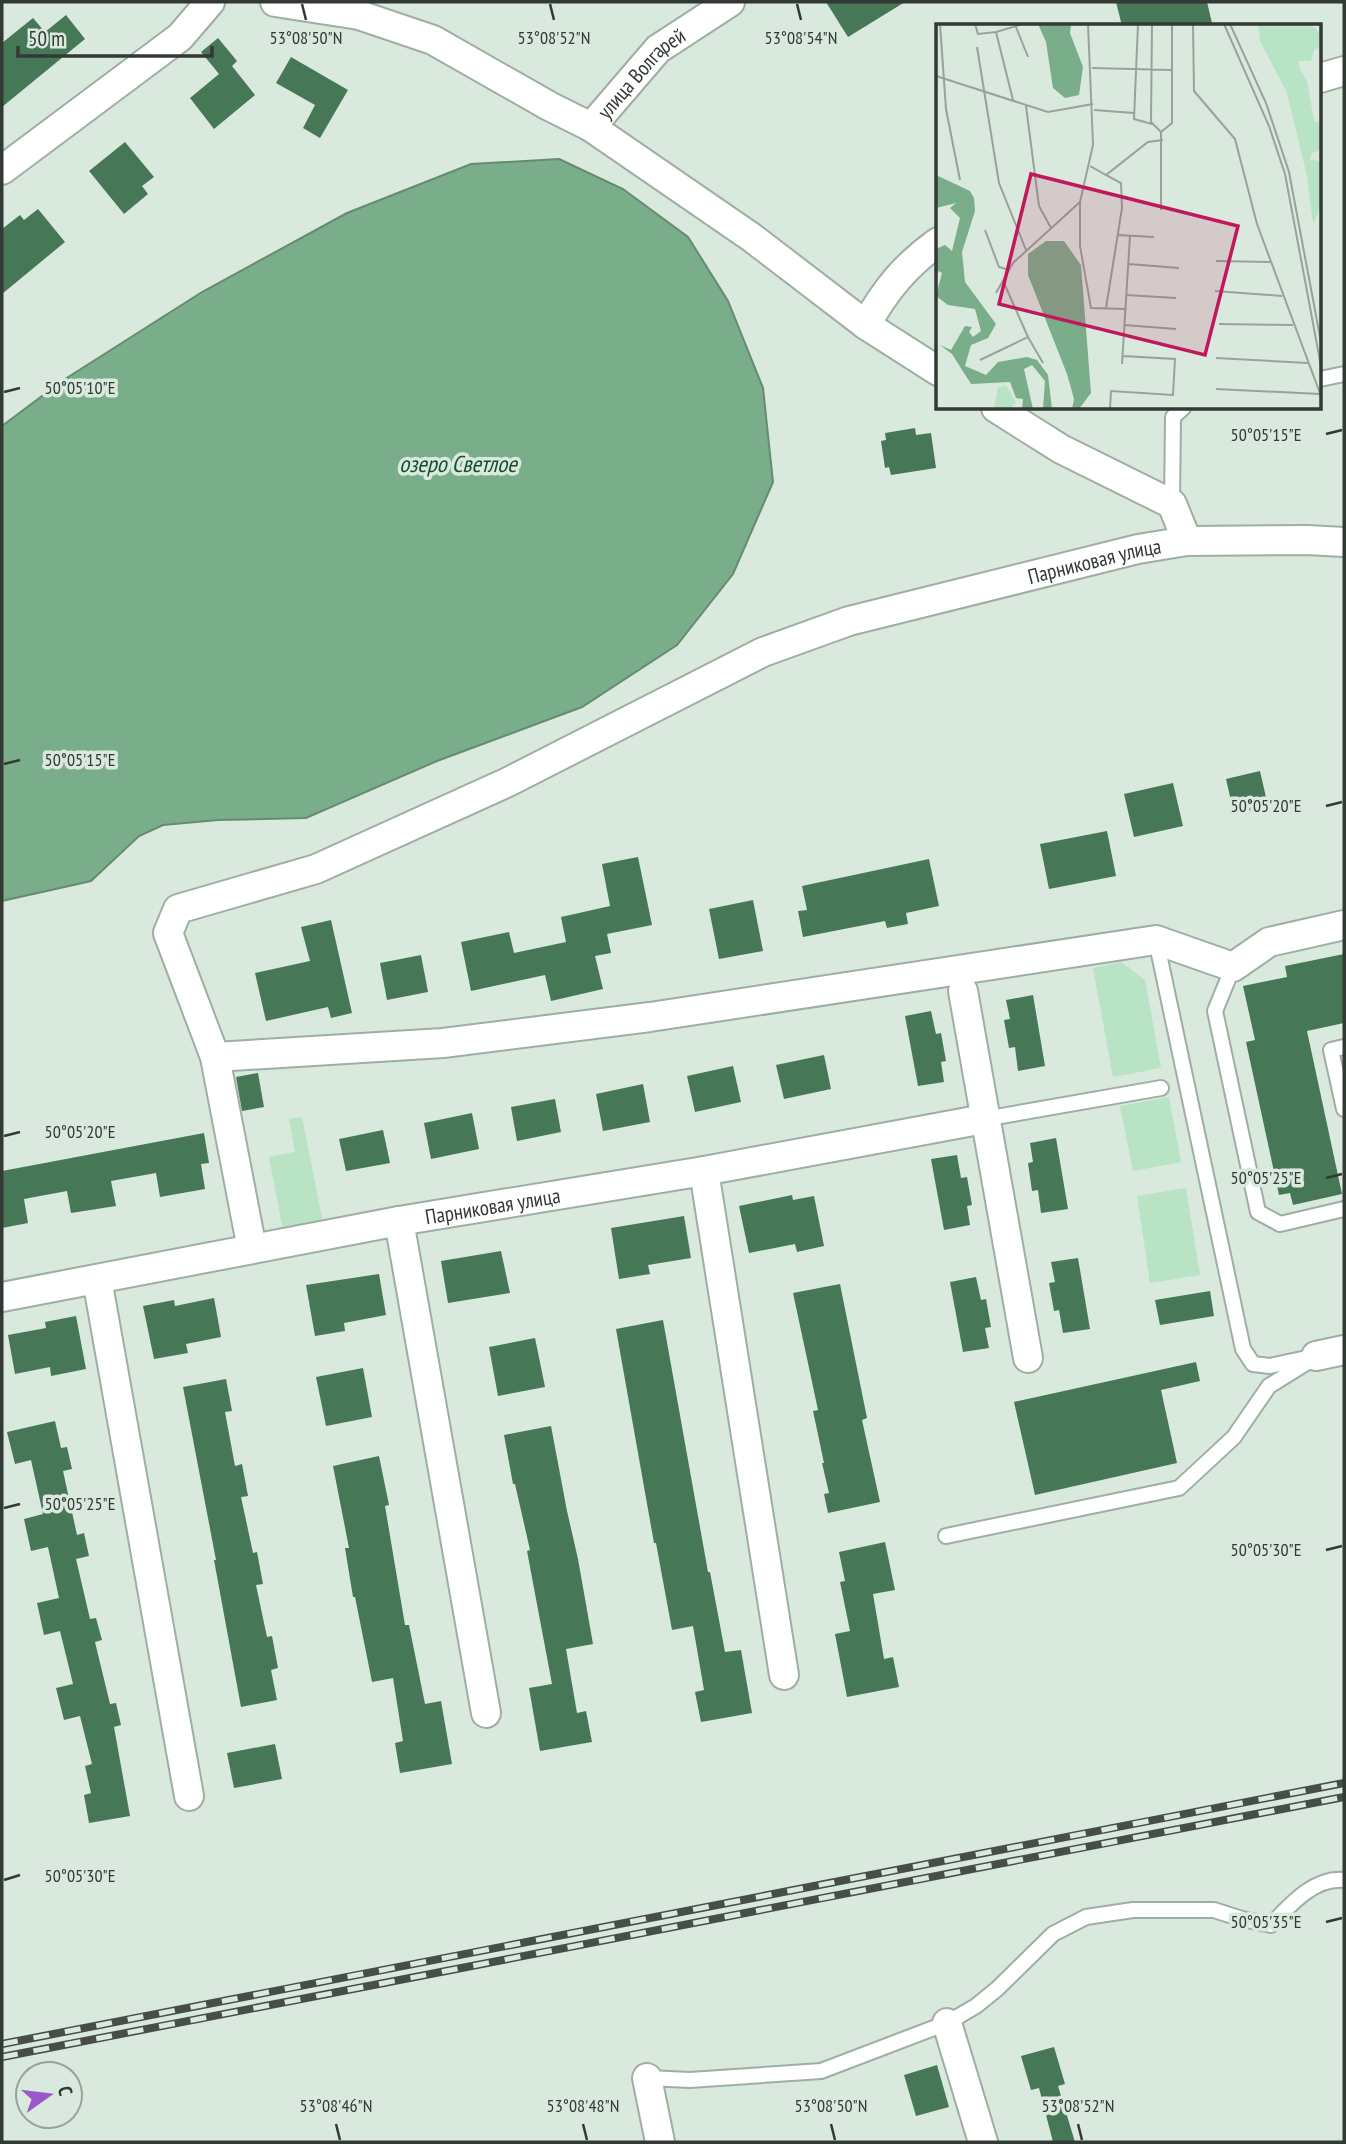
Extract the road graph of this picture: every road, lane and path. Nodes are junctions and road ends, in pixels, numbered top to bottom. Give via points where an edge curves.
1 (210, 2) edge
2 (275, 2) edge
3 (730, 2) edge
4 (359, 9) edge
5 (1344, 71) edge
6 (1322, 77) edge
7 (591, 127) junction
8 (2, 170) edge
9 (936, 244) edge
10 (866, 325) junction
11 (936, 370) edge
12 (1344, 374) edge
13 (1322, 379) edge
14 (999, 410) edge
15 (1181, 410) edge
16 (1172, 504) junction
17 (1187, 541) junction
18 (1344, 542) edge
19 (1344, 925) edge
20 (1156, 940) junction
21 (1233, 967) junction
22 (963, 992) dead end
23 (1344, 1047) edge
24 (215, 1057) junction
25 (1161, 1088) dead end
26 (1344, 1109) edge
27 (984, 1119) junction
28 (704, 1171) junction
29 (1344, 1209) edge
30 (398, 1221) junction
31 (252, 1248) junction
32 (97, 1279) junction
33 (2, 1297) edge
34 (1344, 1350) edge
35 (1316, 1356) junction
36 (1027, 1357) dead end
37 (946, 1536) dead end
38 (784, 1675) dead end
39 (486, 1713) dead end
40 (189, 1796) dead end
41 (1344, 1880) edge
42 (947, 2023) junction
43 (647, 2078) joint
44 (660, 2142) edge
45 (983, 2142) edge

1 - 8 street via 180,37
2 - 4 street
3 - 7 street, улица Волгарей via 658,49
4 - 7 street via 433,40
5 - 6 street
7 - 10 street via 751,237
9 - 10 street via 894,281
10 - 11 street
12 - 13 lane
14 - 16 street via 1061,449
15 - 16 lane via 1173,417
16 - 17 street
17 - 18 street, Парниковая улица
17 - 24 street, Парниковая улица via 1138,549 849,621 763,652 509,782 316,869 178,909 168,933
19 - 21 street via 1269,942
20 - 21 street
20 - 24 street via 650,1017 443,1042
20 - 35 lane via 1243,1349 1253,1364 1270,1366
21 - 29 lane via 1216,1011 1258,1212 1280,1224
22 - 27 street
23 - 26 lane via 1331,1050
24 - 31 street
25 - 27 lane
27 - 28 street, Парниковая улица
27 - 36 street
28 - 30 street, Парниковая улица
28 - 38 street
30 - 31 street, Парниковая улица
30 - 39 street
31 - 32 street, Парниковая улица
32 - 33 street, Парниковая улица
32 - 40 street
34 - 35 street
35 - 37 lane via 1269,1386 1234,1437 1179,1488
41 - 42 lane via 1333,1879 1300,1895 1271,1925 1204,1909 1133,1910 1086,1917 1053,1934 998,1989
42 - 43 lane via 821,2071 690,2080
42 - 45 street
43 - 44 street

